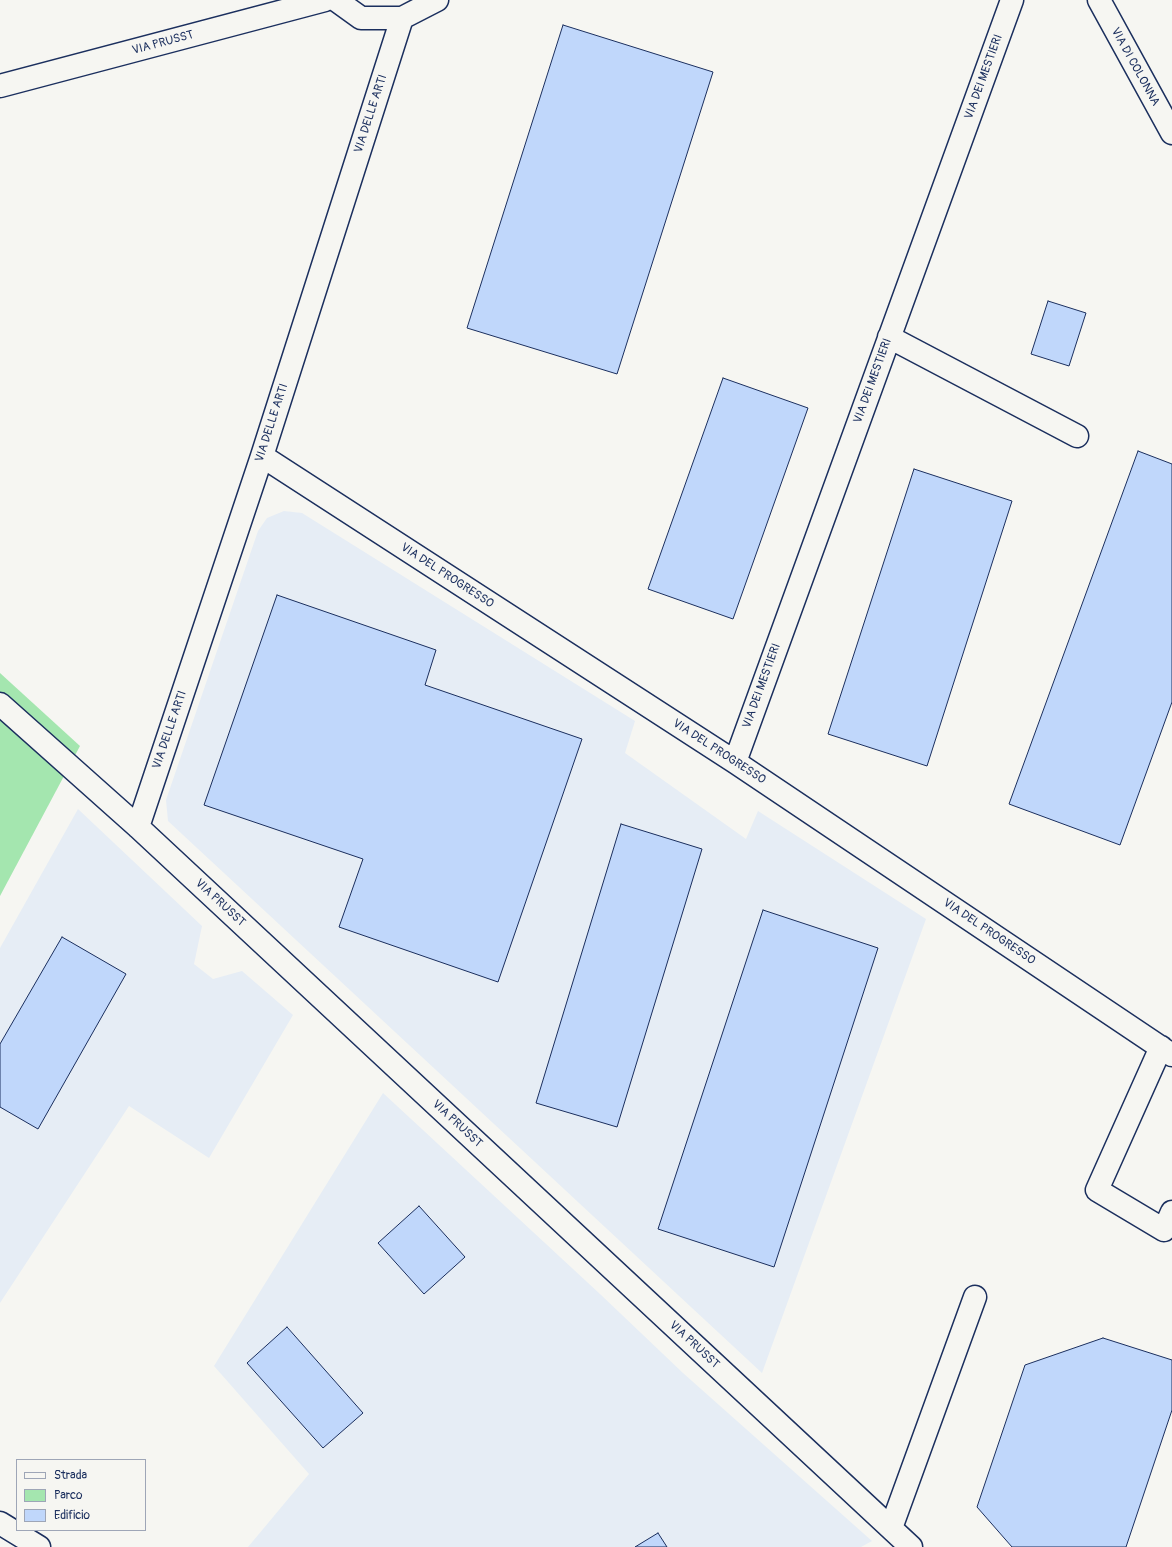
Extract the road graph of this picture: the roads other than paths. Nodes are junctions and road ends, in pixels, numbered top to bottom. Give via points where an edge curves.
1 (325, 0) edge
2 (336, 0) edge
3 (437, 0) edge
4 (1012, 0) edge
5 (1099, 0) edge
6 (402, 18) junction
7 (0, 86) edge
8 (1172, 133) edge
9 (889, 337) junction
10 (1077, 436) dead end
11 (262, 456) junction
12 (0, 704) edge
13 (735, 762) junction
14 (138, 827) junction
15 (1166, 1051) edge
16 (1172, 1212) edge
17 (975, 1296) dead end
18 (0, 1523) edge
19 (891, 1528) junction
20 (39, 1547) edge
21 (911, 1547) edge

1 - 7 street, VIA PRUSST
2 - 6 street via 361,18
3 - 6 street
4 - 9 street, VIA DEI MESTIERI
5 - 8 street, VIA DI COLONNA
6 - 11 street, VIA DELLE ARTI
9 - 10 street
9 - 13 street, VIA DEI MESTIERI
11 - 13 street, VIA DEL PROGRESSO
11 - 14 street, VIA DELLE ARTI
12 - 14 street, VIA PRUSST
13 - 15 street, VIA DEL PROGRESSO
14 - 19 street, VIA PRUSST
15 - 16 street via 1097,1190 1164,1230
17 - 19 street
18 - 20 street
19 - 21 street, VIA PRUSST

